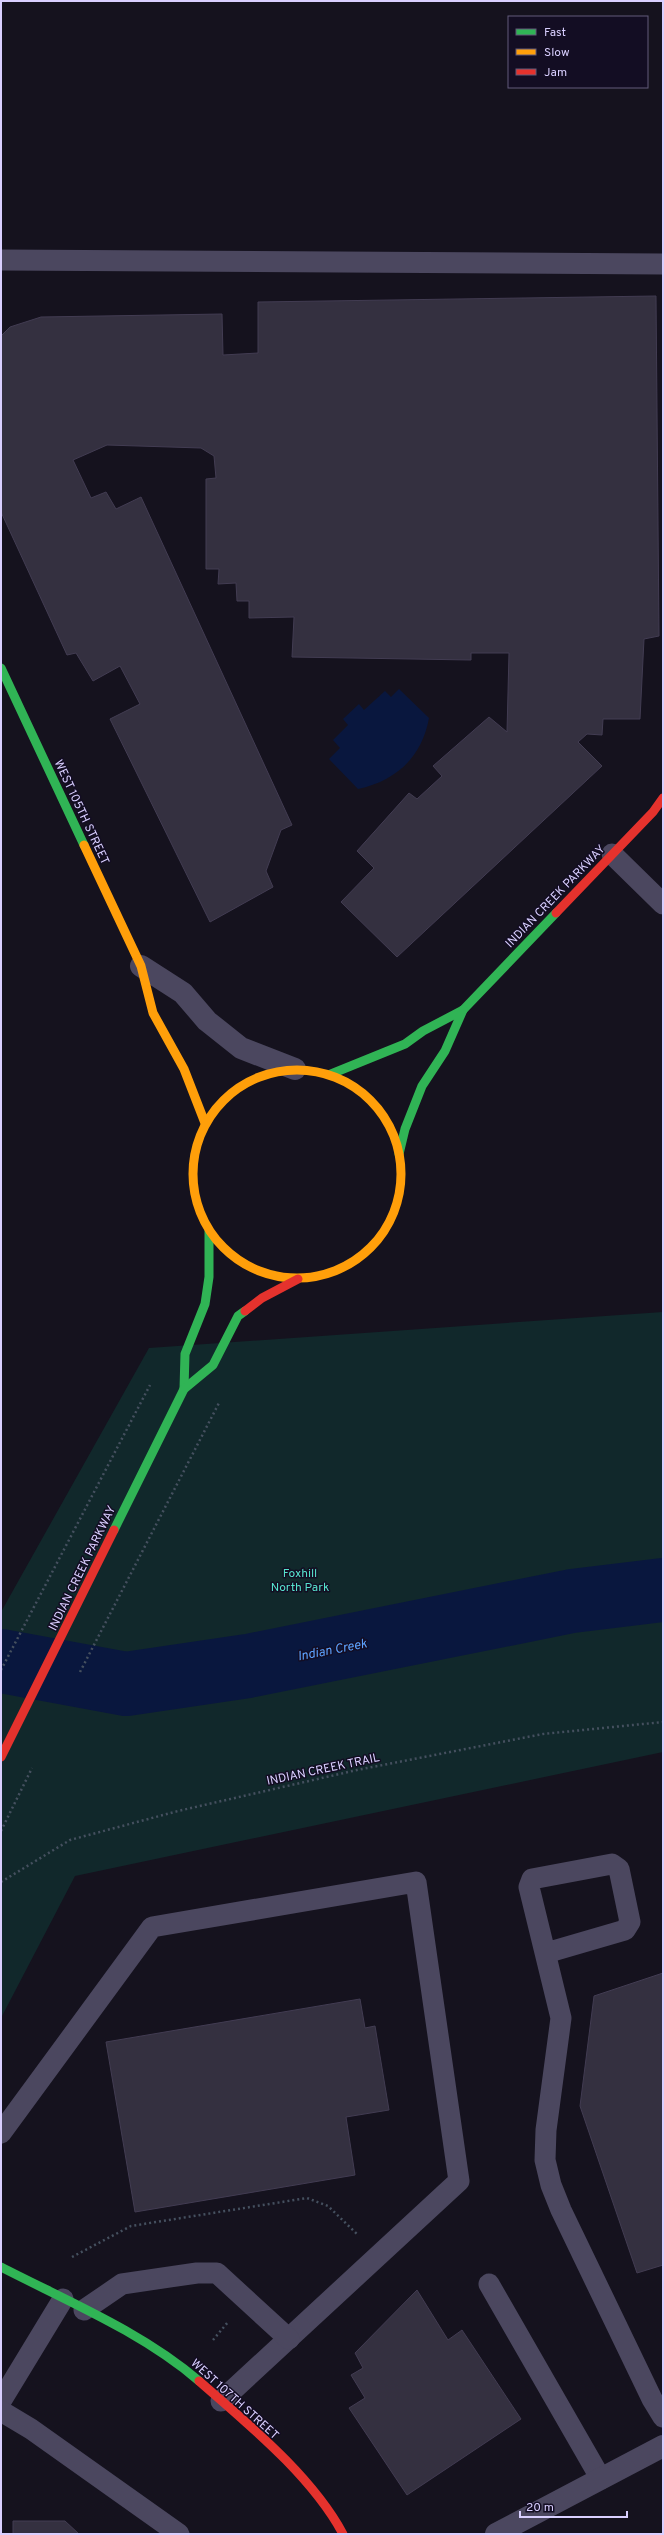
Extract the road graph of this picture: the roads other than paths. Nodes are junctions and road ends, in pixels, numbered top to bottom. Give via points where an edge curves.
1 (1, 260) edge
2 (663, 264) edge
3 (1, 668) edge
4 (663, 798) edge
5 (612, 854) junction
6 (663, 904) edge
7 (141, 966) junction
8 (463, 1010) junction
9 (295, 1069) junction
10 (331, 1074) junction
11 (205, 1123) junction
12 (399, 1154) junction
13 (209, 1231) junction
14 (298, 1279) junction
15 (184, 1389) junction
16 (1, 1757) edge
17 (546, 1953) junction
18 (1, 2133) edge
19 (1, 2267) edge
20 (489, 2284) dead end
21 (63, 2299) junction
22 (84, 2310) junction
23 (289, 2338) junction
24 (1, 2401) edge
25 (221, 2401) junction
26 (1, 2411) edge
27 (663, 2417) edge
28 (663, 2446) edge
29 (601, 2479) junction
30 (179, 2534) edge
31 (343, 2534) edge
32 (496, 2534) edge

1 - 2 lane
3 - 7 street, WEST 105TH STREET
4 - 5 street, INDIAN CREEK PARKWAY
5 - 6 lane
5 - 8 street, INDIAN CREEK PARKWAY
7 - 9 street via 183,993 207,1021 241,1048
7 - 11 street, WEST 105TH STREET via 153,1013 184,1069
8 - 10 street, INDIAN CREEK PARKWAY via 423,1031 405,1044
8 - 12 street, INDIAN CREEK PARKWAY via 445,1051 422,1086 405,1129
9 - 10 street
9 - 11 street via 259,1076 228,1094
10 - 12 street via 362,1092 386,1120
11 - 13 street via 193,1158 194,1194
12 - 14 street via 401,1191 389,1226 366,1254 334,1272
13 - 14 street via 230,1256 263,1274
13 - 15 street, INDIAN CREEK PARKWAY via 209,1277 205,1304 185,1354
14 - 15 street, INDIAN CREEK PARKWAY via 262,1298 238,1316 213,1365
15 - 16 street, INDIAN CREEK PARKWAY
17 - 17 lane via 529,1887 532,1879 612,1864 620,1869 630,1922 625,1930
17 - 27 lane via 561,2018 546,2130 545,2160 551,2185 648,2392
18 - 23 lane via 152,1927 416,1882 460,2181
19 - 21 street, WEST 107TH STREET
20 - 29 lane
21 - 22 street, WEST 107TH STREET
21 - 24 lane
22 - 23 lane via 122,2284 197,2273 217,2274
22 - 25 street, WEST 107TH STREET via 123,2330 186,2370
23 - 25 lane
25 - 31 street, WEST 107TH STREET via 257,2432 329,2508
26 - 30 lane via 31,2429
28 - 29 street
29 - 32 street

